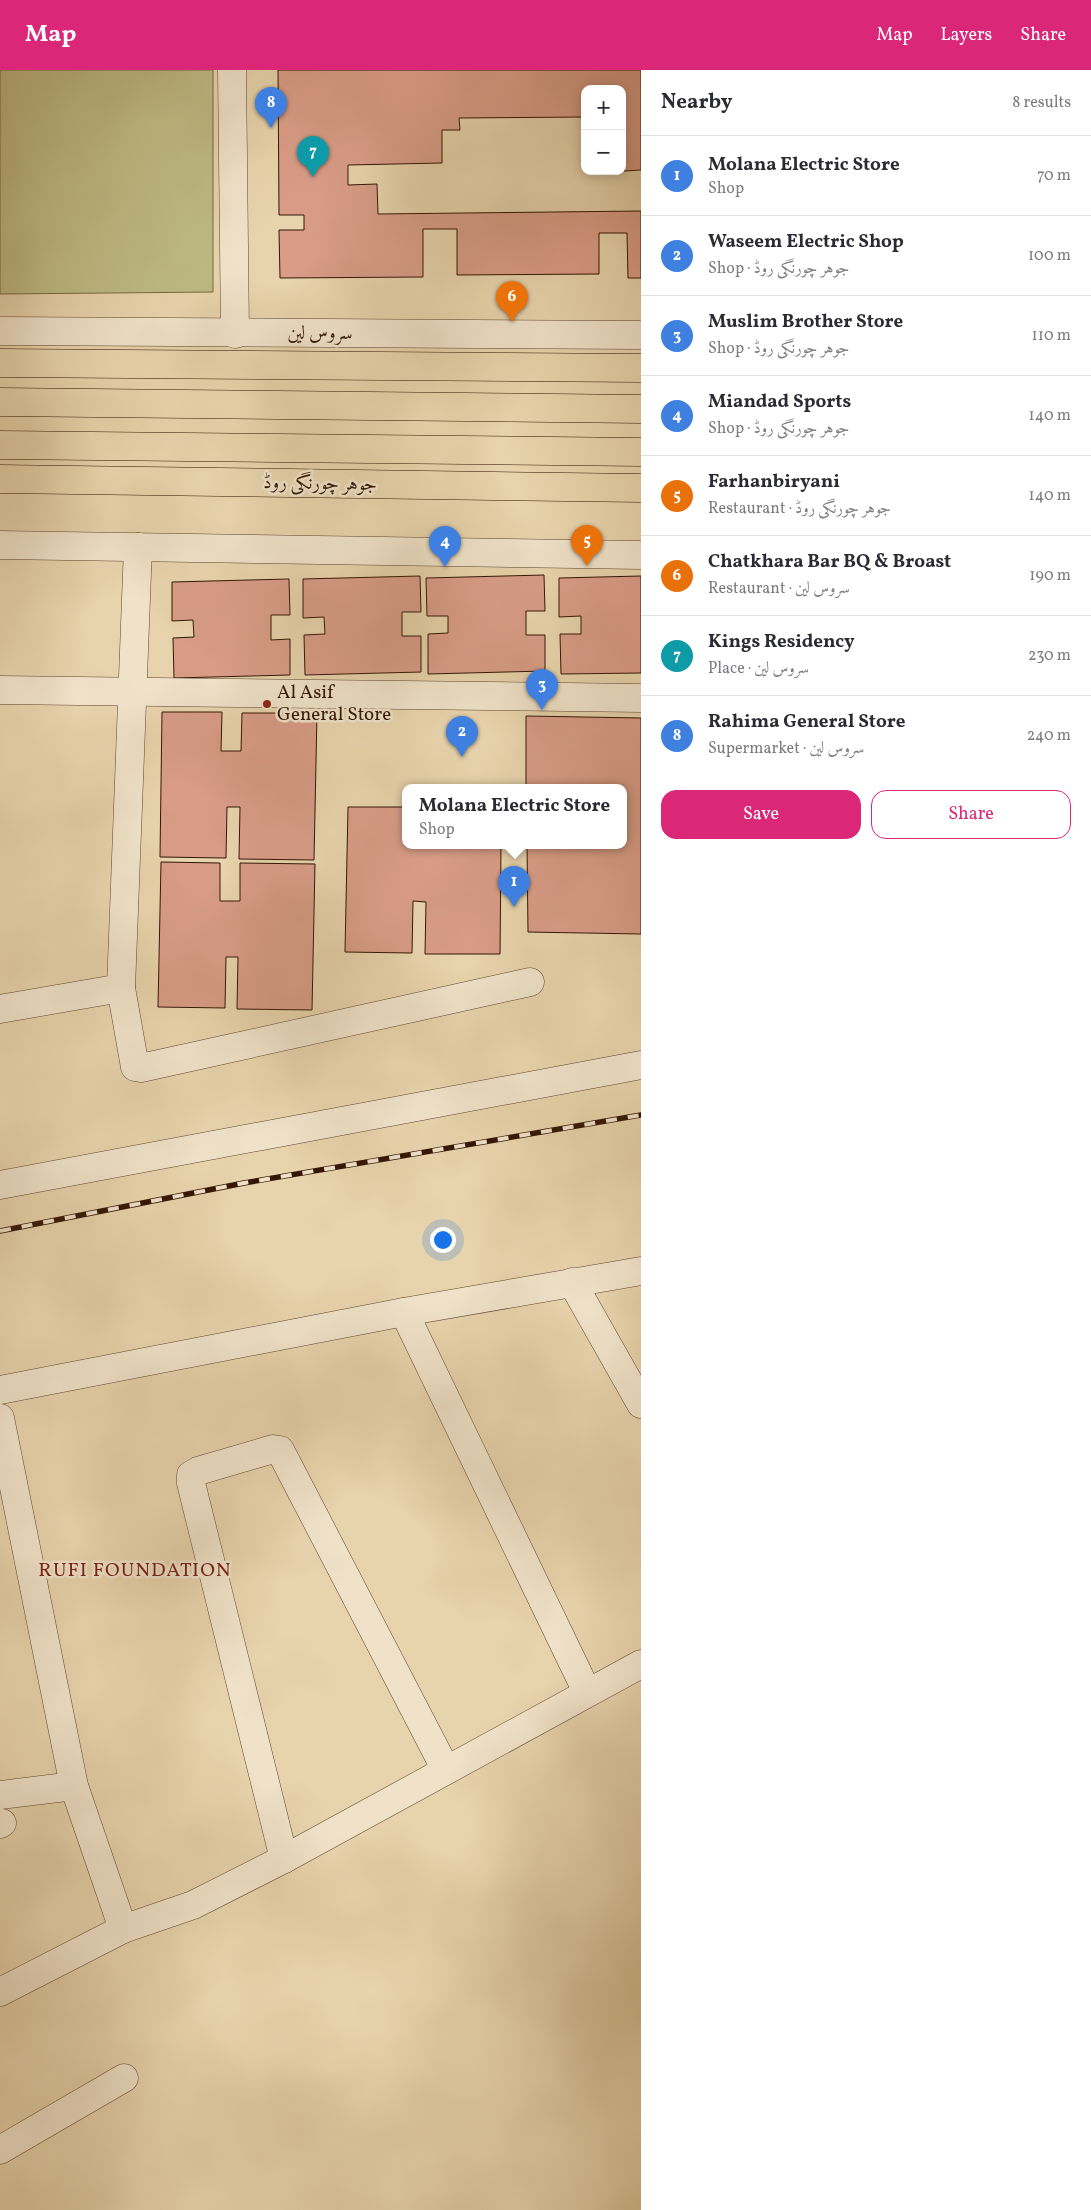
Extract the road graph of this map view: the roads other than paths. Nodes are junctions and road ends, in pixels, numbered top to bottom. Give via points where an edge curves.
1 (232, 70) edge
2 (0, 331) edge
3 (235, 334) junction
4 (641, 335) edge
5 (0, 363) edge
6 (641, 368) edge
7 (0, 402) edge
8 (641, 409) edge
9 (0, 445) edge
10 (641, 452) edge
11 (0, 479) edge
12 (641, 488) edge
13 (0, 545) edge
14 (138, 547) junction
15 (641, 555) edge
16 (0, 690) edge
17 (131, 690) junction
18 (641, 698) edge
19 (530, 982) dead end
20 (121, 988) junction
21 (0, 1009) edge
22 (641, 1065) edge
23 (0, 1185) edge
24 (641, 1271) edge
25 (572, 1282) junction
26 (404, 1312) junction
27 (0, 1390) edge
28 (641, 1404) edge
29 (0, 1418) edge
30 (641, 1664) edge
31 (587, 1692) junction
32 (446, 1770) junction
33 (74, 1786) junction
34 (0, 1795) edge
35 (284, 1858) junction
36 (123, 1929) junction
37 (0, 1992) edge
38 (124, 2078) dead end
39 (0, 2150) edge

1 - 3 street
2 - 3 street, سروس لین
3 - 4 street, سروس لین
5 - 6 main road
7 - 8 main road
9 - 10 main road, جوہر چورنگی روڈ
11 - 12 main road, جوہر چورنگی روڈ
13 - 14 street
14 - 15 street
14 - 17 street
16 - 17 street
17 - 18 street
17 - 20 street
19 - 20 street via 141,1068 133,1063
20 - 21 street
22 - 23 street
24 - 25 street
25 - 26 street
25 - 28 street
26 - 27 street
26 - 31 street
29 - 33 street
30 - 31 street
31 - 32 street
32 - 35 street
32 - 35 street via 280,1450 273,1449 198,1471 191,1475 191,1482
33 - 34 street
33 - 36 street
35 - 36 street via 193,1905
36 - 37 street
38 - 39 street

